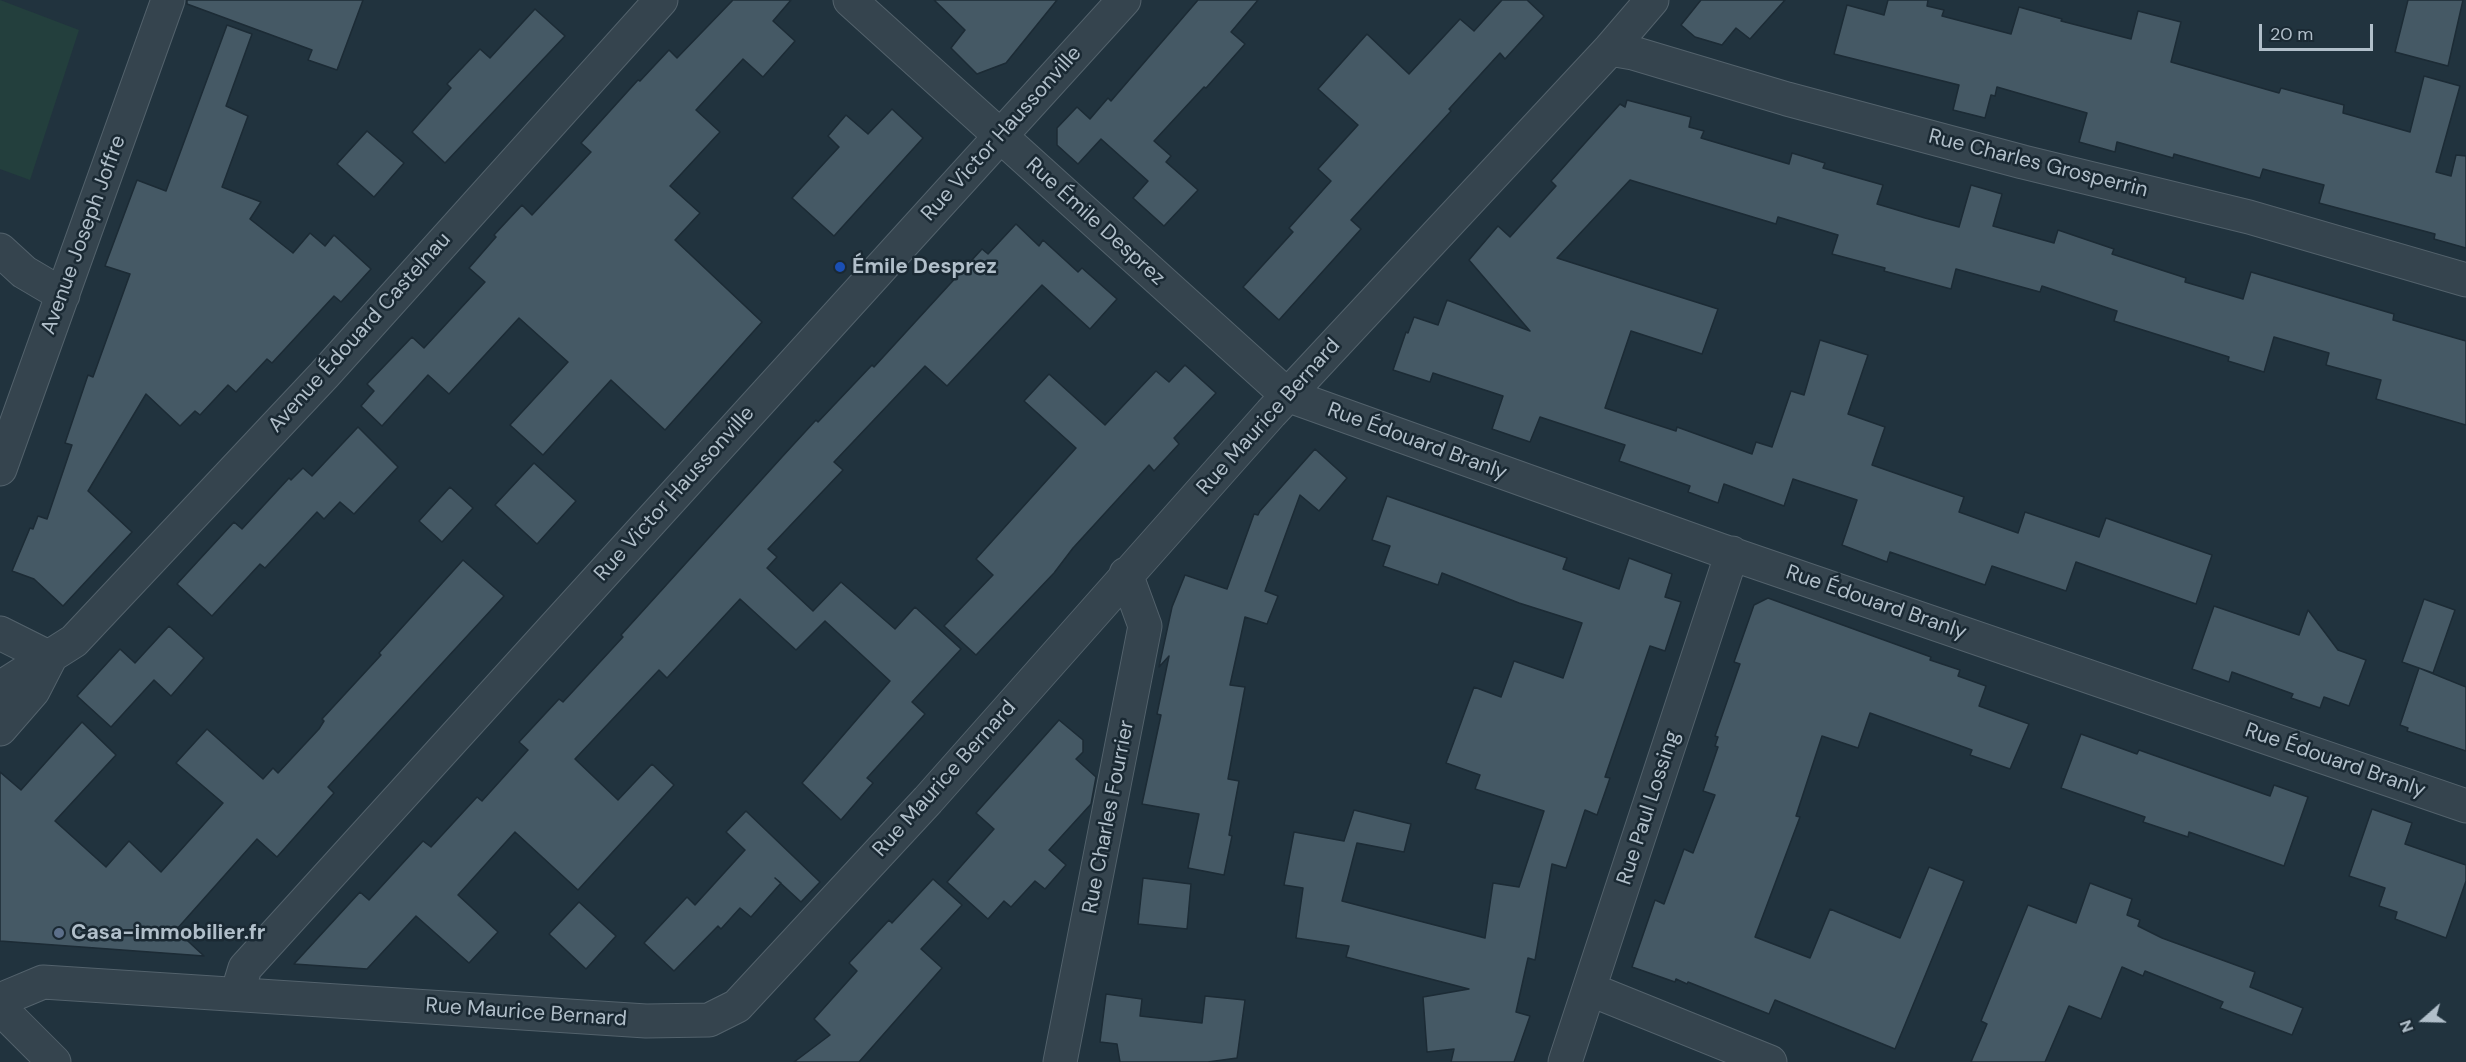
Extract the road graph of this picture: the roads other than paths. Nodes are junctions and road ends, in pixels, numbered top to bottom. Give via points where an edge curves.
1 (168, 0) edge
2 (661, 0) edge
3 (850, 0) edge
4 (1124, 0) edge
5 (1652, 0) edge
6 (1610, 49) junction
7 (1000, 136) junction
8 (0, 250) edge
9 (2466, 280) edge
10 (63, 294) junction
11 (1287, 395) junction
12 (12, 396) edge
13 (0, 469) edge
14 (1732, 554) junction
15 (1126, 574) junction
16 (0, 633) edge
17 (50, 658) junction
18 (0, 688) edge
19 (0, 729) edge
20 (2466, 806) edge
21 (1589, 989) junction
22 (237, 994) junction
23 (0, 1000) edge
24 (0, 1008) edge
25 (54, 1062) edge
26 (1060, 1062) edge
27 (1565, 1062) edge
28 (1770, 1062) edge

1 - 10 street, Avenue Joseph Joffre
2 - 17 street, Avenue Édouard Castelnau via 324,375 74,641
3 - 7 street, Rue Émile Desprez
4 - 7 street, Rue Victor Haussonville
5 - 6 street, Rue Maurice Bernard
6 - 9 street, Rue Charles Grosperrin via 2023,162 2249,217
6 - 11 street, Rue Maurice Bernard
7 - 11 street, Rue Émile Desprez
7 - 22 street, Rue Victor Haussonville via 245,968
8 - 10 street via 24,272
10 - 12 street, Avenue Joseph Joffre
11 - 14 street, Rue Édouard Branly
11 - 15 street, Rue Maurice Bernard
12 - 13 street, Avenue Joseph Joffre
14 - 20 street, Rue Édouard Branly
14 - 21 street, Rue Paul Lossing
15 - 22 street, Rue Maurice Bernard via 928,800 779,962 736,1006 709,1020 646,1022
15 - 26 street, Rue Charles Fourrier via 1145,626
16 - 17 street
17 - 18 street, Avenue Édouard Castelnau
17 - 19 street via 33,691
21 - 27 street, Rue Paul Lossing
21 - 28 street
22 - 23 street, Rue Maurice Bernard via 43,981
24 - 25 street

